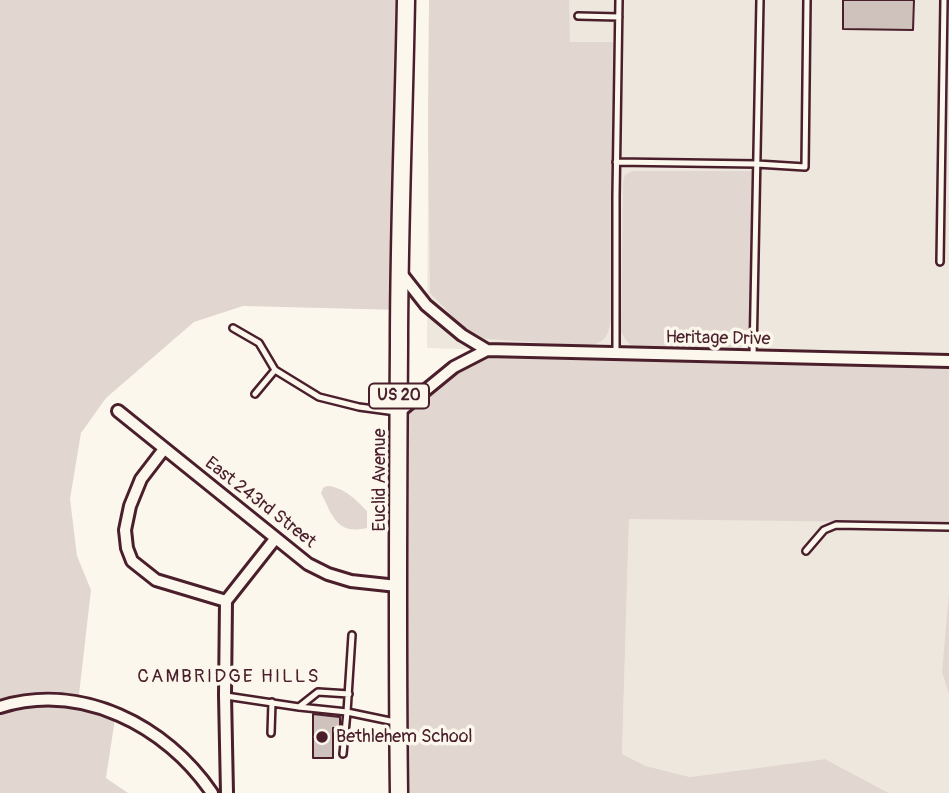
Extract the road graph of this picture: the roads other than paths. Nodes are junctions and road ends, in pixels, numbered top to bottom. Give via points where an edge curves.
1 (406, 0) edge
2 (619, 0) edge
3 (760, 0) edge
4 (807, 0) edge
5 (944, 0) edge
6 (578, 16) dead end
7 (619, 17) junction
8 (616, 162) junction
9 (757, 164) junction
10 (940, 262) dead end
11 (400, 272) junction
12 (233, 328) dead end
13 (487, 350) junction
14 (615, 354) junction
15 (753, 357) junction
16 (949, 361) edge
17 (275, 370) junction
18 (256, 394) dead end
19 (118, 411) dead end
20 (399, 412) junction
21 (164, 449) junction
22 (949, 527) edge
23 (275, 539) junction
24 (806, 551) dead end
25 (397, 586) junction
26 (226, 601) junction
27 (352, 635) dead end
28 (349, 694) junction
29 (225, 695) junction
30 (272, 702) junction
31 (0, 707) edge
32 (299, 707) junction
33 (348, 712) junction
34 (398, 723) junction
35 (271, 733) dead end
36 (343, 754) dead end
37 (212, 793) edge
38 (227, 793) edge
39 (399, 793) edge

1 - 11 main road, Euclid Avenue / US 20
2 - 7 lane
3 - 9 lane
4 - 9 lane via 805,167
5 - 10 lane
6 - 7 lane
7 - 8 lane
8 - 9 lane
8 - 14 lane
9 - 15 lane
11 - 13 street via 426,305
11 - 20 main road, Euclid Avenue / US 20
12 - 17 lane via 259,343
13 - 14 street, Heritage Drive
13 - 20 street via 454,368
14 - 15 street, Heritage Drive
15 - 16 street, Heritage Drive
17 - 18 lane
17 - 20 lane via 319,397
19 - 21 street, East 243rd Street
20 - 25 main road, Euclid Avenue / US 20
21 - 23 street, East 243rd Street
21 - 26 street via 141,479 130,506 125,530 132,561 156,580
22 - 24 lane via 836,525 824,530
23 - 25 street, East 243rd Street via 328,574
23 - 26 street
25 - 34 main road, Euclid Avenue / US 20
26 - 29 street
27 - 28 lane
28 - 32 lane via 318,692
28 - 33 lane
29 - 30 lane
29 - 38 street
30 - 32 lane
30 - 35 lane
31 - 37 street via 62,699 116,712 152,732 182,757
32 - 33 lane
33 - 34 lane
33 - 36 lane
34 - 39 main road, Euclid Avenue / US 20

